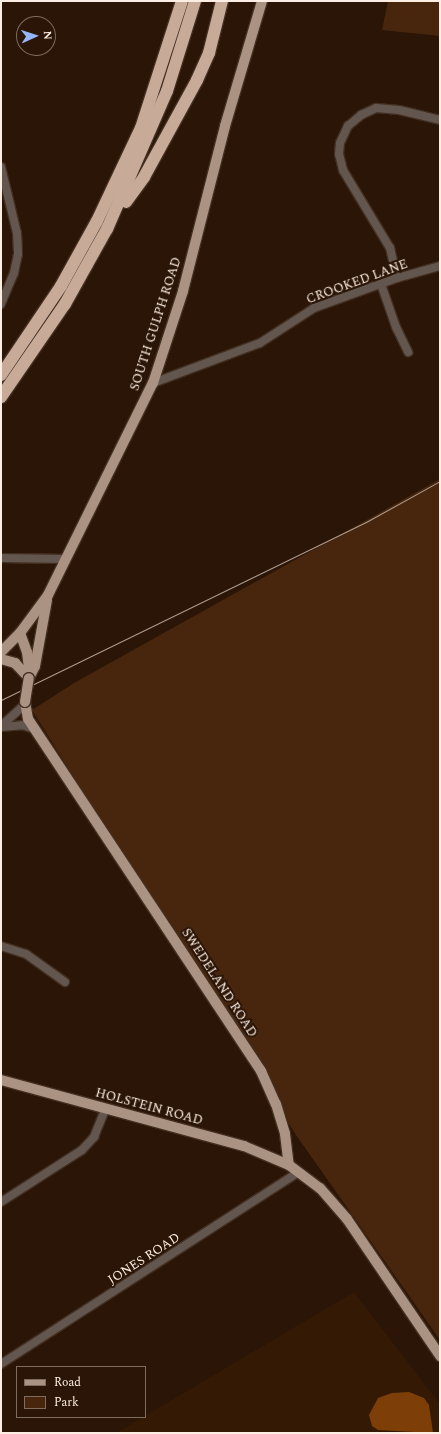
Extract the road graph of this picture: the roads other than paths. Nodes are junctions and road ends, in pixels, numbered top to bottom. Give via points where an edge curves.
1 (182, 1) edge
2 (194, 1) edge
3 (222, 1) edge
4 (262, 1) edge
5 (440, 120) edge
6 (1, 167) edge
7 (108, 230) junction
8 (440, 266) edge
9 (397, 278) junction
10 (381, 284) junction
11 (1, 304) edge
12 (408, 352) dead end
13 (1, 375) edge
14 (153, 383) junction
15 (1, 397) edge
16 (1, 558) edge
17 (64, 559) junction
18 (48, 595) junction
19 (20, 633) junction
20 (1, 652) edge
21 (36, 654) junction
22 (1, 659) edge
23 (30, 677) junction
24 (25, 703) junction
25 (1, 727) edge
26 (34, 729) junction
27 (1, 946) edge
28 (65, 982) dead end
29 (1, 1080) edge
30 (106, 1108) junction
31 (289, 1165) junction
32 (299, 1172) junction
33 (1, 1202) edge
34 (440, 1356) edge
35 (1, 1364) edge

1 - 13 highway via 141,128 100,214 61,286
2 - 7 highway via 167,91
3 - 7 highway via 209,53 185,105 144,177
4 - 14 main road, SOUTH GULPH ROAD via 225,126 183,292
5 - 9 street via 399,110 376,108 348,126 341,139 339,154 343,170 390,248
6 - 11 street via 17,233 18,254 14,273
7 - 15 highway via 65,304
8 - 9 street, CROOKED LANE
9 - 10 street, CROOKED LANE
10 - 12 street
10 - 14 street, CROOKED LANE via 314,308 260,343
14 - 17 main road, SOUTH GULPH ROAD
16 - 17 street
17 - 18 main road, SOUTH GULPH ROAD
18 - 19 main road, SOUTH GULPH ROAD
18 - 21 main road
19 - 20 main road, SOUTH GULPH ROAD
19 - 21 main road via 30,640
19 - 23 main road via 27,652
21 - 23 main road via 35,666
22 - 23 main road via 15,663
23 - 24 main road, bridge
24 - 25 street
24 - 26 main road, SWEDELAND ROAD via 25,712
25 - 26 street via 22,725
26 - 31 main road, SWEDELAND ROAD via 261,1071 276,1104
27 - 28 street via 26,954
29 - 30 main road, HOLSTEIN ROAD
30 - 31 main road, HOLSTEIN ROAD via 244,1146
30 - 33 street via 94,1137 82,1150
31 - 32 main road
32 - 34 main road via 320,1188 347,1219
32 - 35 street, JONES ROAD

